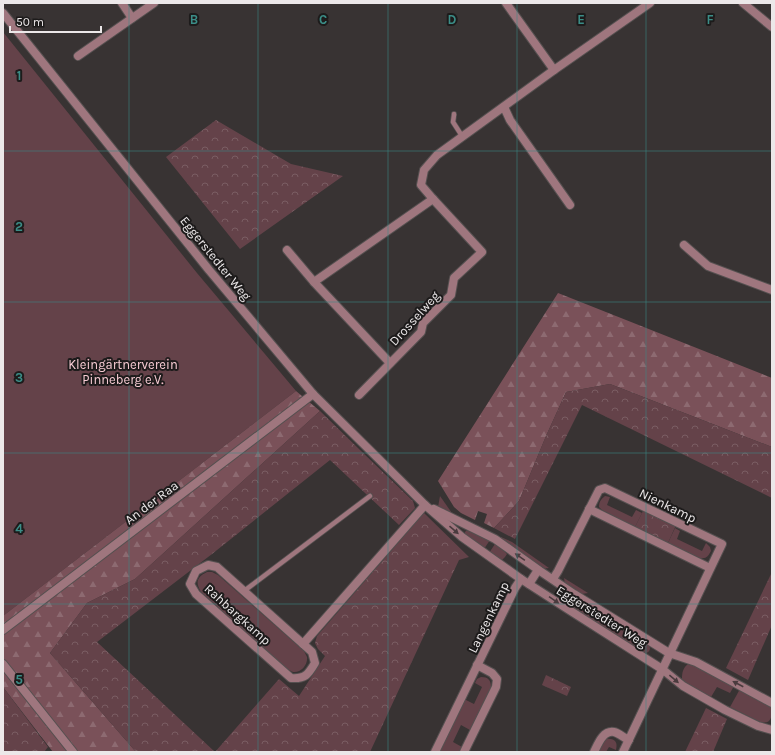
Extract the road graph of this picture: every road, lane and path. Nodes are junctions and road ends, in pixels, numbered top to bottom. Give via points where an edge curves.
1 (122, 3) edge
2 (154, 3) edge
3 (506, 3) edge
4 (650, 3) edge
5 (743, 3) edge
6 (3, 13) edge
7 (132, 18) junction
8 (772, 27) edge
9 (78, 56) dead end
10 (554, 70) junction
11 (504, 107) junction
12 (454, 114) dead end
13 (462, 136) junction
14 (433, 199) junction
15 (570, 205) dead end
16 (684, 245) dead end
17 (287, 250) dead end
18 (314, 282) junction
19 (772, 290) edge
20 (390, 363) junction
21 (313, 394) junction
22 (359, 395) dead end
23 (370, 496) dead end
24 (425, 505) junction
25 (589, 509) junction
26 (710, 568) junction
27 (538, 570) junction
28 (521, 579) junction
29 (552, 579) junction
30 (529, 584) junction
31 (244, 591) junction
32 (3, 630) edge
33 (304, 644) junction
34 (670, 653) junction
35 (3, 664) edge
36 (477, 666) junction
37 (662, 669) junction
38 (772, 703) edge
39 (772, 730) edge
40 (629, 740) junction
41 (73, 752) edge
42 (435, 752) edge
43 (464, 752) edge
44 (594, 752) edge
45 (623, 752) edge

1 - 7 street
2 - 7 street
3 - 10 street
4 - 10 street, Drosselweg
5 - 8 street
6 - 21 street, Eggerstedter Weg via 209,270
7 - 9 street
10 - 11 street, Drosselweg
11 - 13 street, Drosselweg
11 - 15 street via 510,120
12 - 13 lane via 453,122
13 - 14 street, Drosselweg via 436,155 424,170 421,185
14 - 18 street
14 - 20 street, Drosselweg via 482,252 454,278 451,295 422,323 421,332
16 - 19 street via 708,266
17 - 18 street, Drosselweg
18 - 20 street, Drosselweg
20 - 22 street, Drosselweg
21 - 24 street, Eggerstedter Weg
21 - 32 street, An der Raa
23 - 31 lane
27 -> 24 street, Eggerstedter Weg via 495,539
24 -> 28 street, Eggerstedter Weg via 462,537
24 - 33 street
25 - 26 street
25 - 26 street, Nienkamp via 599,490 605,488 669,518 722,544
25 - 29 street, Nienkamp
26 - 34 street, Nienkamp
27 - 29 street, Eggerstedter Weg
27 - 30 street
28 - 30 street, Eggerstedter Weg
28 - 36 street, Langenkamp
29 - 34 street, Eggerstedter Weg
30 -> 37 street, Eggerstedter Weg
31 - 33 street, Rahbargkamp
31 - 33 street, Rahbargkamp via 217,567 208,565 196,572 190,584 196,594 291,678 300,679 308,674 315,663 312,652
34 - 37 street
38 -> 34 street, Eggerstedter Weg via 696,662
35 - 41 street
36 - 42 street, Langenkamp
36 - 43 street, Langenkamp via 492,673 497,679 496,687
37 -> 39 street, Eggerstedter Weg via 683,686 719,706 758,726
37 - 40 street
40 - 44 street via 613,732 606,733
40 - 45 street

